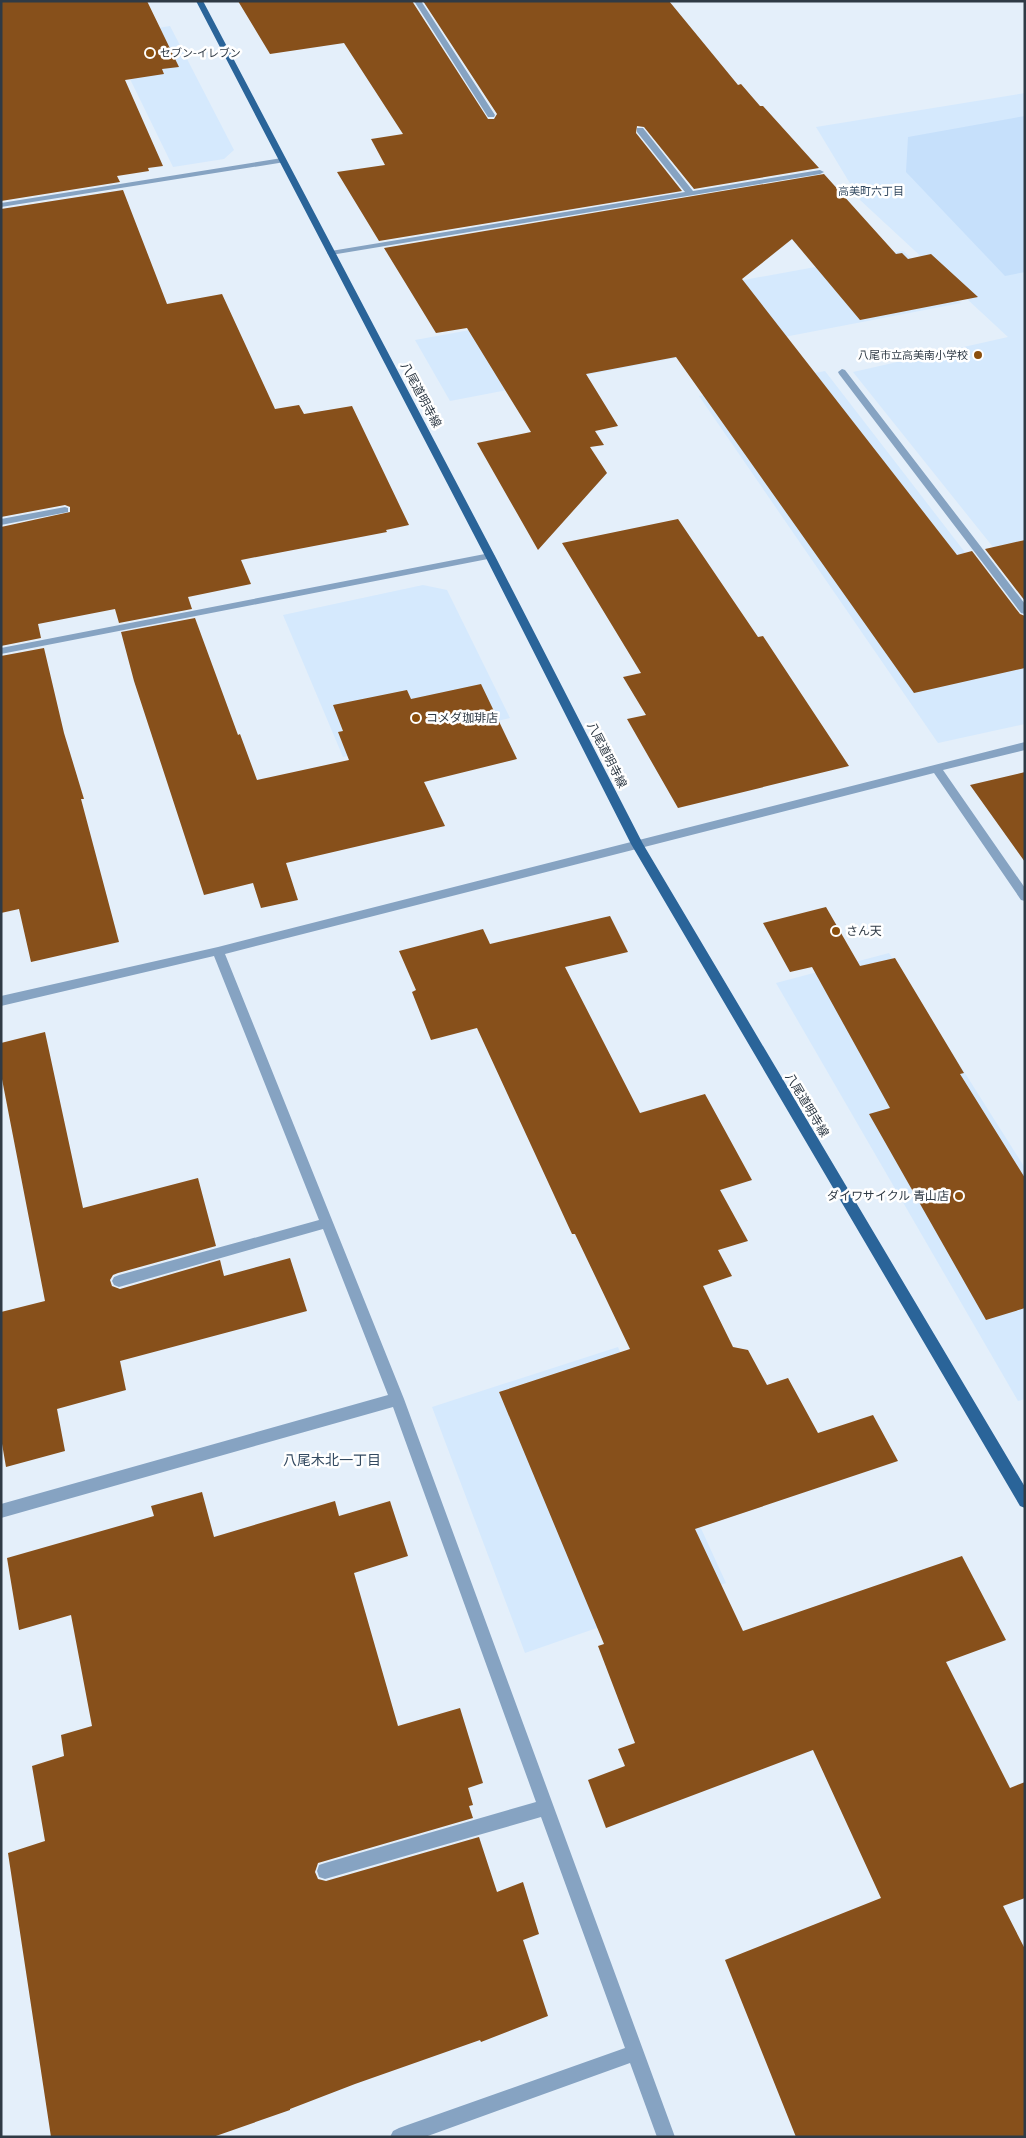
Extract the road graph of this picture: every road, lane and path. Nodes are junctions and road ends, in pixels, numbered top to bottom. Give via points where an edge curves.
1 (199, 1) edge
2 (417, 1) edge
3 (491, 115) dead end
4 (640, 130) dead end
5 (282, 160) junction
6 (820, 172) dead end
7 (691, 194) junction
8 (1, 205) edge
9 (331, 253) junction
10 (842, 372) dead end
11 (65, 510) dead end
12 (1, 522) edge
13 (490, 556) junction
14 (1025, 611) edge
15 (1, 651) edge
16 (1025, 746) edge
17 (936, 768) junction
18 (637, 844) junction
19 (1025, 897) edge
20 (218, 951) junction
21 (1, 1001) edge
22 (326, 1224) junction
23 (119, 1281) dead end
24 (397, 1399) junction
25 (1025, 1501) edge
26 (1, 1511) edge
27 (545, 1808) junction
28 (325, 1871) dead end
29 (634, 2053) junction
30 (398, 2137) edge
31 (666, 2137) edge

1 - 5 main road, 八尾道明寺線
2 - 3 street
4 - 7 street
5 - 8 street
5 - 9 main road, 八尾道明寺線
6 - 7 street
7 - 9 street
9 - 13 main road, 八尾道明寺線
10 - 14 street
11 - 12 street
13 - 15 street
13 - 18 main road, 八尾道明寺線
16 - 17 street
17 - 18 street
17 - 19 street
18 - 20 street
18 - 25 main road, 八尾道明寺線
20 - 21 street
20 - 22 street
22 - 23 street
22 - 24 street
24 - 26 street
24 - 27 street
27 - 28 street
27 - 29 street
29 - 30 street
29 - 31 street

